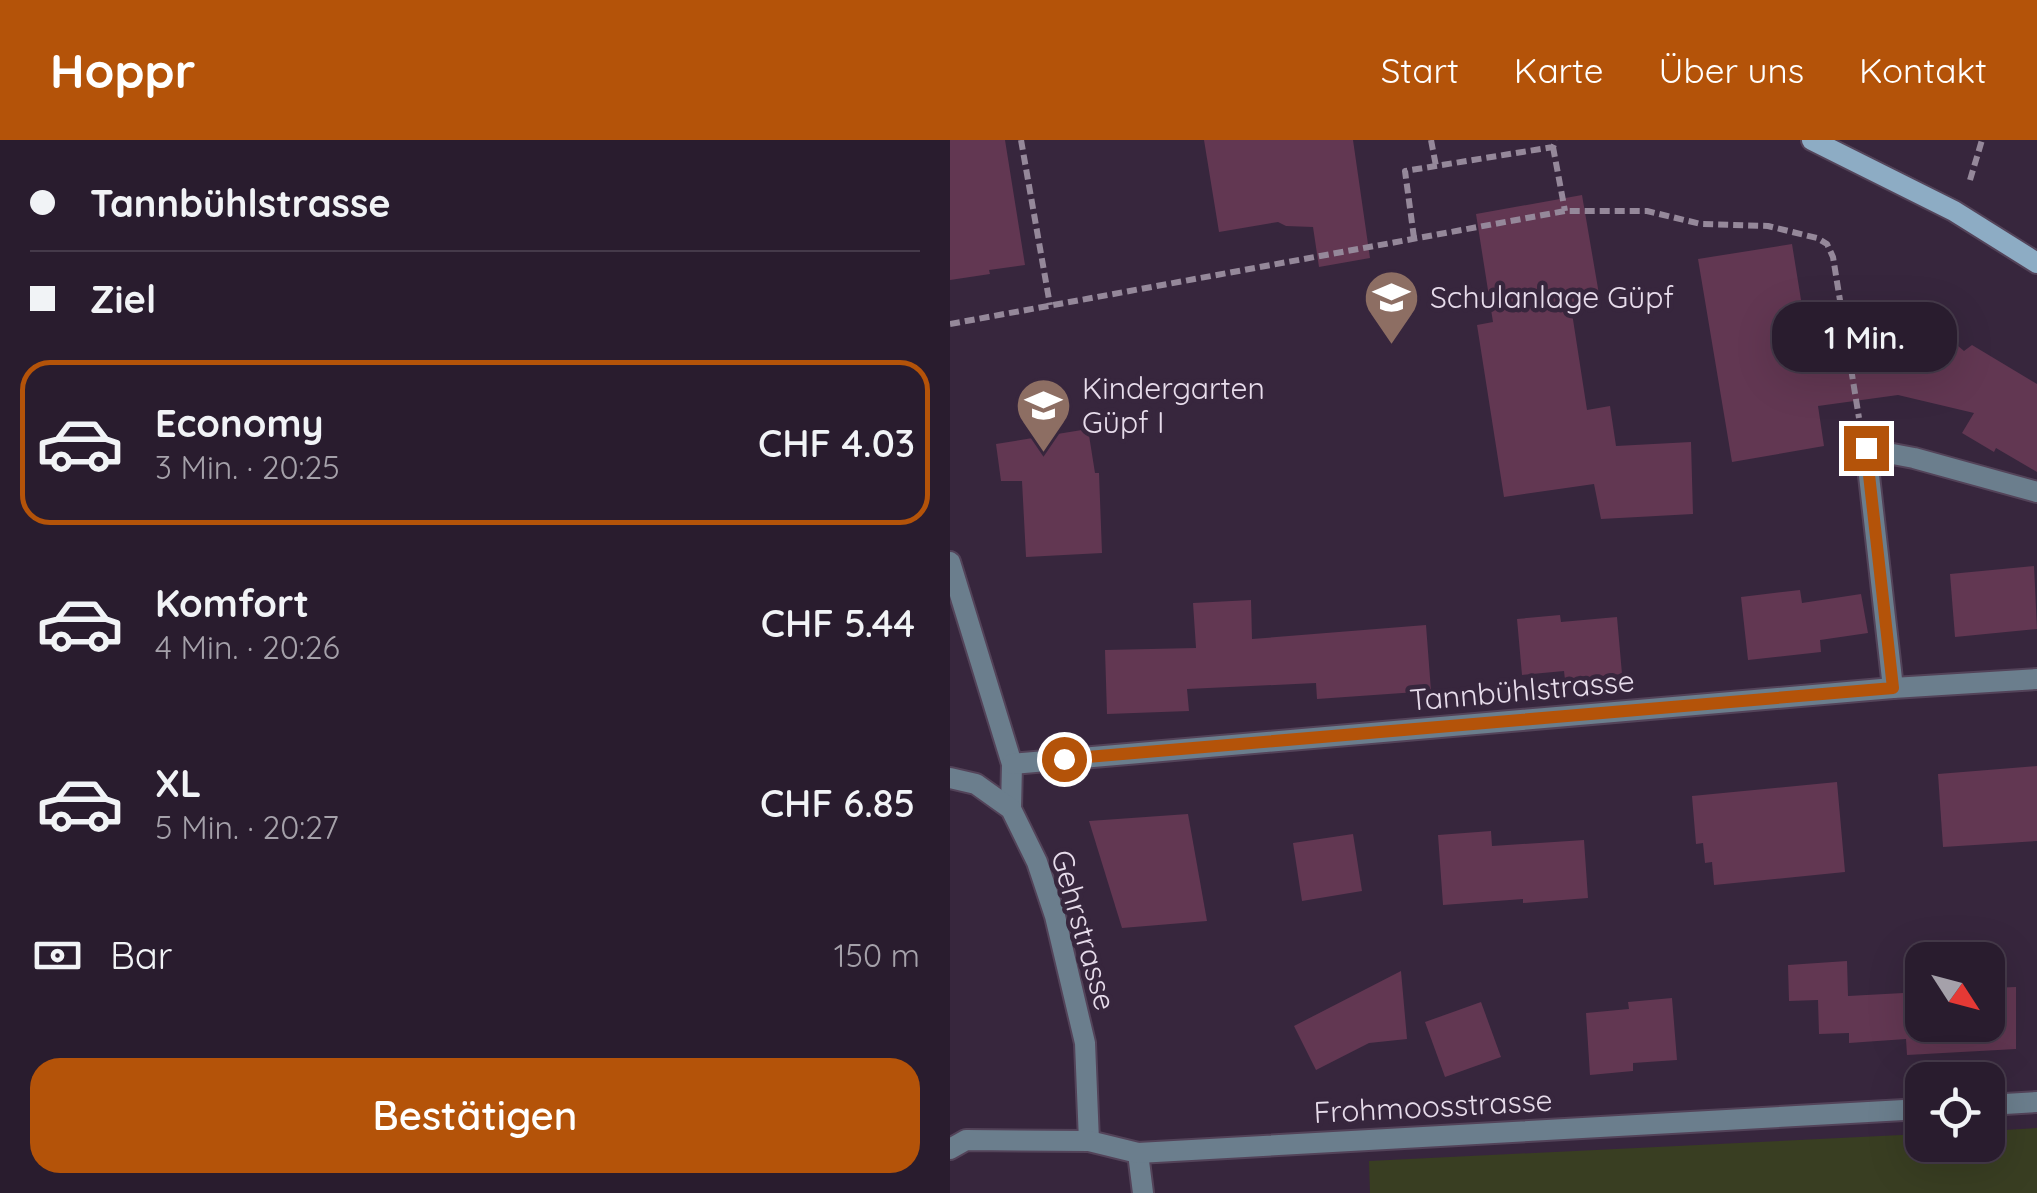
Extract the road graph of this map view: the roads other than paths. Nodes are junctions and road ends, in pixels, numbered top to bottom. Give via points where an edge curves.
1 (1812, 140) edge
2 (2037, 263) edge
3 (2037, 492) edge
4 (950, 562) edge
5 (2037, 679) edge
6 (1893, 688) junction
7 (1012, 764) junction
8 (950, 778) edge
9 (1011, 809) junction
10 (2037, 1102) edge
11 (2005, 1104) edge
12 (1905, 1110) edge
13 (1089, 1141) junction
14 (950, 1149) edge
15 (1138, 1153) junction
16 (1142, 1193) edge

1 - 2 main road via 1954,211
3 - 6 street via 1866,448
4 - 7 street
5 - 6 street, Tannbühlstrasse
6 - 7 street, Tannbühlstrasse
7 - 9 street
8 - 9 street via 976,784
9 - 13 street, Gehrstrasse via 1055,916 1084,1043
10 - 11 street
12 - 15 street, Frohmoosstrasse
13 - 14 street, Frohmoosstrasse via 966,1140
13 - 15 street, Frohmoosstrasse
15 - 16 street

